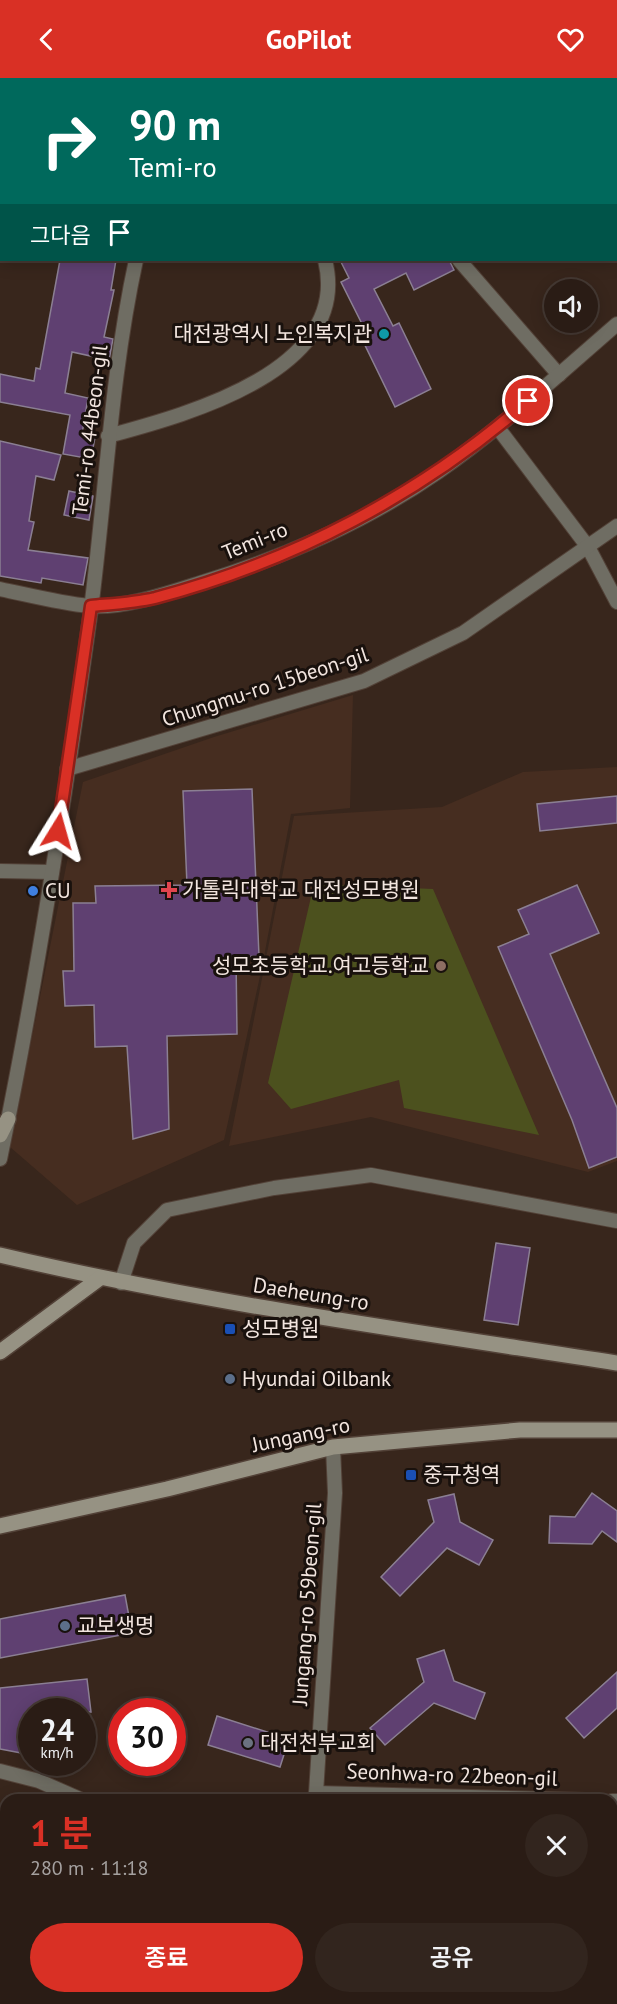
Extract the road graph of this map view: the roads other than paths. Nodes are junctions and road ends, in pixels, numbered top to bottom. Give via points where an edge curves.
1 (136, 261) edge
2 (325, 261) edge
3 (460, 261) edge
4 (617, 324) edge
5 (559, 375) junction
6 (498, 428) junction
7 (108, 436) junction
8 (617, 526) edge
9 (588, 547) junction
10 (0, 589) edge
11 (617, 602) edge
12 (91, 606) junction
13 (67, 769) junction
14 (0, 871) edge
15 (52, 872) junction
16 (8, 1119) junction
17 (0, 1136) edge
18 (0, 1159) edge
19 (617, 1221) edge
20 (0, 1255) edge
21 (100, 1278) junction
22 (121, 1283) junction
23 (0, 1352) edge
24 (617, 1363) edge
25 (617, 1430) edge
26 (333, 1447) junction
27 (0, 1526) edge
28 (0, 1772) edge
29 (68, 1794) edge
30 (315, 1794) edge

1 - 7 street, Temi-ro 44beon-gil
2 - 7 street via 327,293 321,317 294,357 272,373 211,403 171,419
3 - 5 street
4 - 5 street, Temi-ro
5 - 6 street, Temi-ro
6 - 9 street
6 - 12 street, Temi-ro via 436,473 362,517 294,548 237,572 152,598
7 - 12 street, Temi-ro 44beon-gil
8 - 9 street, Chungmu-ro 15beon-gil
9 - 11 street
9 - 13 street, Chungmu-ro 15beon-gil via 463,633 364,681
10 - 12 street, Temi-ro
12 - 13 street, Temi-ro 44beon-gil
13 - 15 street, Temi-ro 44beon-gil
14 - 15 street
15 - 16 street, Temi-ro 44beon-gil
16 - 17 main road
16 - 18 street, Temi-ro 44beon-gil
19 - 22 street via 371,1175 274,1188 167,1210 134,1243
20 - 21 main road, Daeheung-ro
21 - 22 main road, Daeheung-ro
21 - 23 main road
22 - 24 main road, Daeheung-ro
25 - 26 main road, Jungang-ro via 520,1430
26 - 27 main road, Jungang-ro
26 - 30 street, Jungang-ro 59beon-gil via 335,1493
28 - 29 street via 39,1781

